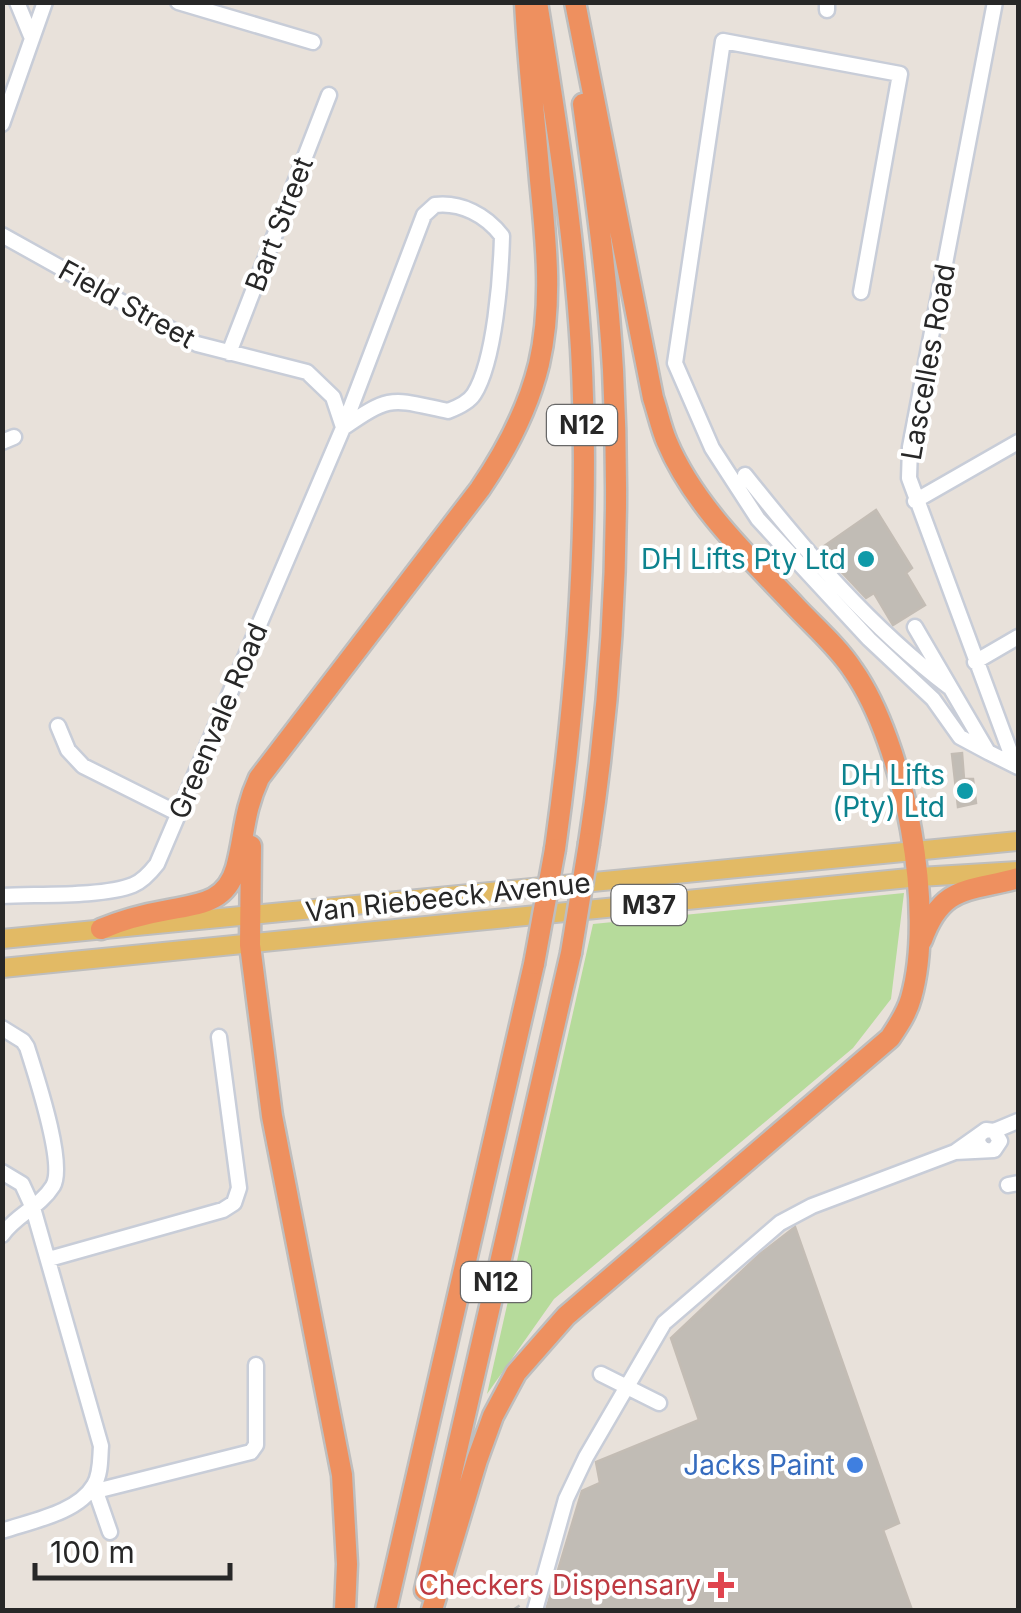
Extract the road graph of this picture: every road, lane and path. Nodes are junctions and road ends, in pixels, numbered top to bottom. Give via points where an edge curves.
1 (17, 2) edge
2 (46, 2) edge
3 (178, 2) edge
4 (525, 2) edge
5 (538, 2) edge
6 (572, 2) edge
7 (995, 2) edge
8 (31, 36) junction
9 (313, 42) dead end
10 (328, 95) dead end
11 (2, 124) edge
12 (2, 235) edge
13 (862, 292) dead end
14 (228, 353) junction
15 (343, 428) junction
16 (1018, 442) edge
17 (745, 476) dead end
18 (915, 501) junction
19 (915, 627) dead end
20 (1018, 637) edge
21 (975, 662) junction
22 (949, 687) junction
23 (58, 726) dead end
24 (988, 752) junction
25 (1018, 767) edge
26 (259, 778) junction
27 (179, 814) junction
28 (1018, 841) edge
29 (914, 850) junction
30 (1018, 871) edge
31 (919, 877) junction
32 (1018, 878) edge
33 (2, 896) edge
34 (248, 916) junction
35 (101, 929) junction
36 (2, 939) edge
37 (250, 945) junction
38 (916, 966) junction
39 (2, 968) edge
40 (2, 1028) edge
41 (219, 1038) dead end
42 (1018, 1121) edge
43 (1018, 1137) edge
44 (989, 1140) junction
45 (2, 1172) edge
46 (33, 1208) junction
47 (2, 1235) edge
48 (48, 1259) junction
49 (256, 1365) dead end
50 (601, 1374) dead end
51 (626, 1386) junction
52 (659, 1403) dead end
53 (95, 1488) junction
54 (2, 1531) edge
55 (110, 1532) dead end
56 (346, 1610) edge
57 (386, 1610) edge
58 (421, 1610) edge
59 (432, 1610) edge
60 (535, 1610) edge

1 - 8 street
2 - 8 street
3 - 9 street
4 - 26 highway via 548,303 539,364 522,414 480,490
5 - 57 highway, N12, bridge via 566,180 581,350 576,678 534,964
6 - 29 highway via 667,442 725,531 853,669 893,752
6 - 58 highway, N12, bridge via 613,368 616,527 601,767 571,953
7 - 18 street, Lascelles Road via 910,447
8 - 11 street
10 - 14 street, Bart Street
12 - 14 street, Field Street via 197,344
13 - 24 street via 900,74 724,41 675,363 712,448 758,519 932,699 960,737
14 - 15 street, Field Street via 308,372 332,397
15 - 15 street, Greenvale Road via 379,402 448,411 474,395 502,274 502,236 483,217 452,204 435,205 424,215
15 - 27 street, Greenvale Road
16 - 18 street
17 - 22 street via 827,575 901,650
18 - 21 street, Lascelles Road
19 - 22 street
20 - 21 street
21 - 25 street, Lascelles Road
22 - 24 street
23 - 27 street via 83,766
24 - 25 street
26 - 34 highway
26 - 35 highway via 226,890 202,905
27 - 33 street, Greenvale Road via 157,864 133,885
28 - 29 main road, Van Riebeeck Avenue / M37
29 - 31 highway
29 - 34 main road, Van Riebeeck Avenue / M37
30 - 31 main road, Van Riebeeck Avenue / M37
31 - 37 main road, Van Riebeeck Avenue / M37
31 - 38 highway
32 - 38 highway via 944,901 928,924
34 - 35 main road, Van Riebeeck Avenue / M37
34 - 37 highway
35 - 36 main road, Van Riebeeck Avenue / M37
37 - 39 main road, Van Riebeeck Avenue / M37
37 - 56 highway via 272,1116 342,1475
38 - 59 highway via 908,1006 890,1038 566,1316 516,1372 477,1460
40 - 46 street via 27,1048 55,1153 55,1183
41 - 48 street via 239,1188 234,1203
42 - 44 street
43 - 44 street
44 - 51 street via 780,1222 664,1322
45 - 46 street via 22,1184
46 - 47 street
46 - 48 street
48 - 53 street via 101,1446
49 - 53 street via 256,1445 249,1454
50 - 51 street
51 - 52 street
51 - 60 street via 566,1499
53 - 54 street via 73,1504
53 - 55 street

